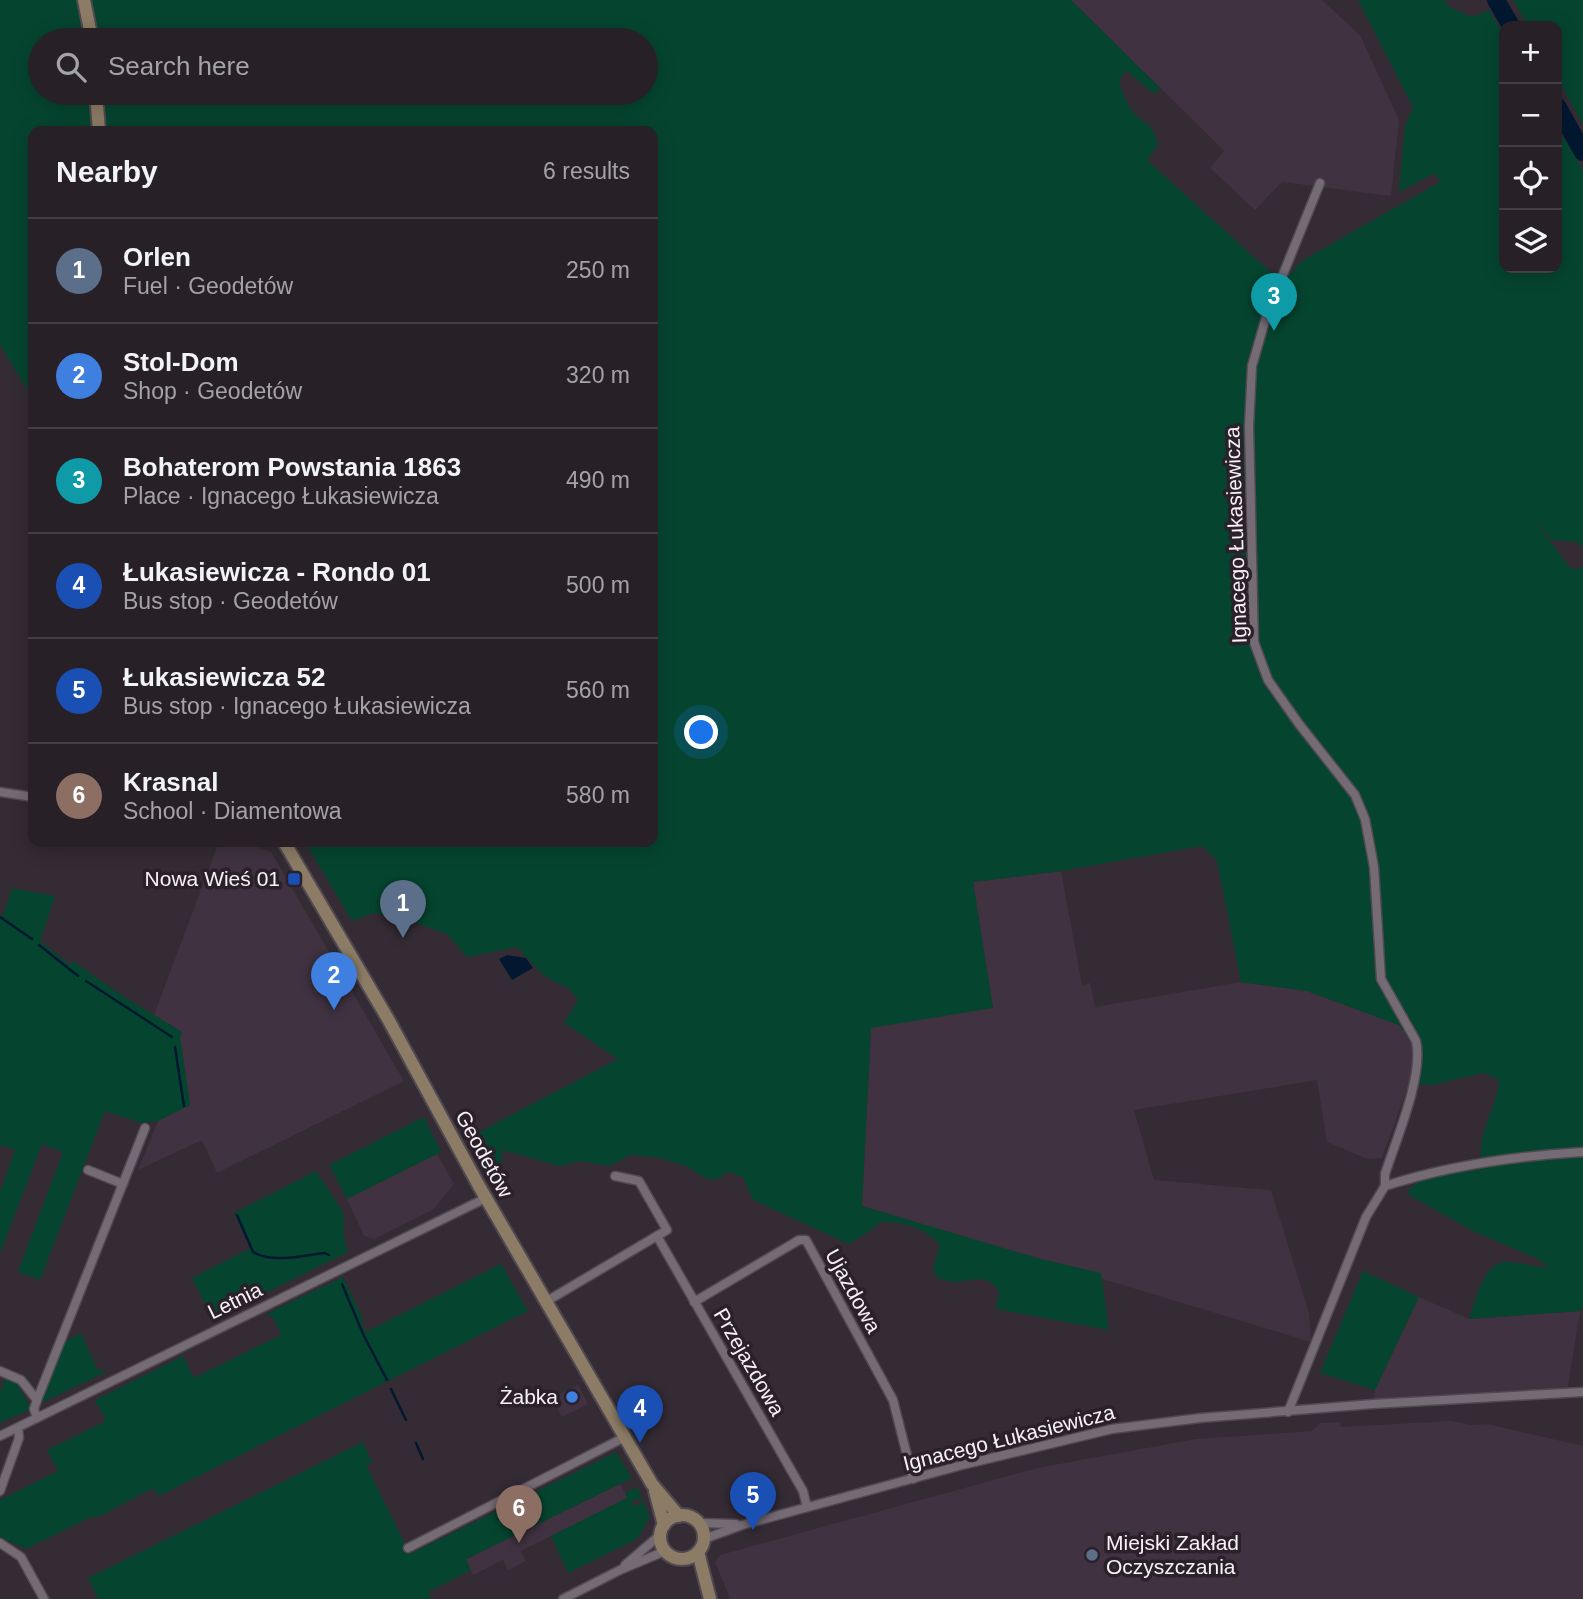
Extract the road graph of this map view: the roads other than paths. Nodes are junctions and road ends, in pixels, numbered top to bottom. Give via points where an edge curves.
1 (84, 0) edge
2 (90, 28) edge
3 (97, 105) edge
4 (99, 126) edge
5 (1320, 183) dead end
6 (0, 792) edge
7 (28, 796) edge
8 (287, 847) edge
9 (145, 1128) dead end
10 (1583, 1152) edge
11 (88, 1170) dead end
12 (615, 1176) dead end
13 (123, 1184) junction
14 (1385, 1186) junction
15 (486, 1198) junction
16 (657, 1236) junction
17 (547, 1301) junction
18 (694, 1302) junction
19 (0, 1371) edge
20 (1583, 1392) edge
21 (37, 1400) junction
22 (1288, 1412) junction
23 (37, 1418) junction
24 (19, 1428) junction
25 (0, 1436) edge
26 (625, 1437) junction
27 (913, 1479) junction
28 (652, 1484) junction
29 (0, 1491) edge
30 (807, 1507) junction
31 (678, 1516) junction
32 (699, 1523) junction
33 (743, 1525) junction
34 (662, 1530) junction
35 (704, 1539) junction
36 (0, 1542) edge
37 (408, 1548) dead end
38 (666, 1551) junction
39 (698, 1552) junction
40 (686, 1559) junction
41 (620, 1570) junction
42 (578, 1595) edge
43 (709, 1598) edge
44 (44, 1599) edge
45 (563, 1599) edge

1 - 2 main road
3 - 4 main road
5 - 14 street, Ignacego Łukasiewicza via 1267,314 1252,366 1254,642 1268,680 1355,794 1365,819 1374,867 1381,979 1418,1050 1414,1082
6 - 7 street
8 - 15 main road, Geodetów
9 - 13 street
10 - 14 street via 1478,1163
11 - 13 street
12 - 16 street via 639,1181 667,1230
13 - 21 street
14 - 22 street, Ignacego Łukasiewicza via 1366,1217
15 - 17 main road, Geodetów
15 - 23 street, Letnia
16 - 17 street
16 - 18 street, Przejazdowa
17 - 26 main road, Geodetów
18 - 27 street, Ujazdowa via 806,1240 893,1400
18 - 30 street, Przejazdowa via 803,1491
19 - 21 street via 21,1380
20 - 22 street, Ignacego Łukasiewicza
21 - 23 street
22 - 27 street, Ignacego Łukasiewicza via 1112,1429
23 - 24 street, Letnia
24 - 25 street, Letnia
24 - 29 street
26 - 28 main road, Geodetów
26 - 37 street
27 - 30 street, Ignacego Łukasiewicza
28 - 31 main road, Geodetów
28 - 34 main road, Geodetów
30 - 33 street, Ignacego Łukasiewicza
31 - 32 main road
31 - 34 main road
32 - 33 street, Ignacego Łukasiewicza
32 - 35 main road
33 - 35 street, Ignacego Łukasiewicza
34 - 38 main road
34 - 41 street
35 - 39 main road
36 - 44 street via 21,1557
38 - 40 main road
38 - 41 street
39 - 40 main road
39 - 43 main road
40 - 43 main road
41 - 42 street
42 - 45 street

